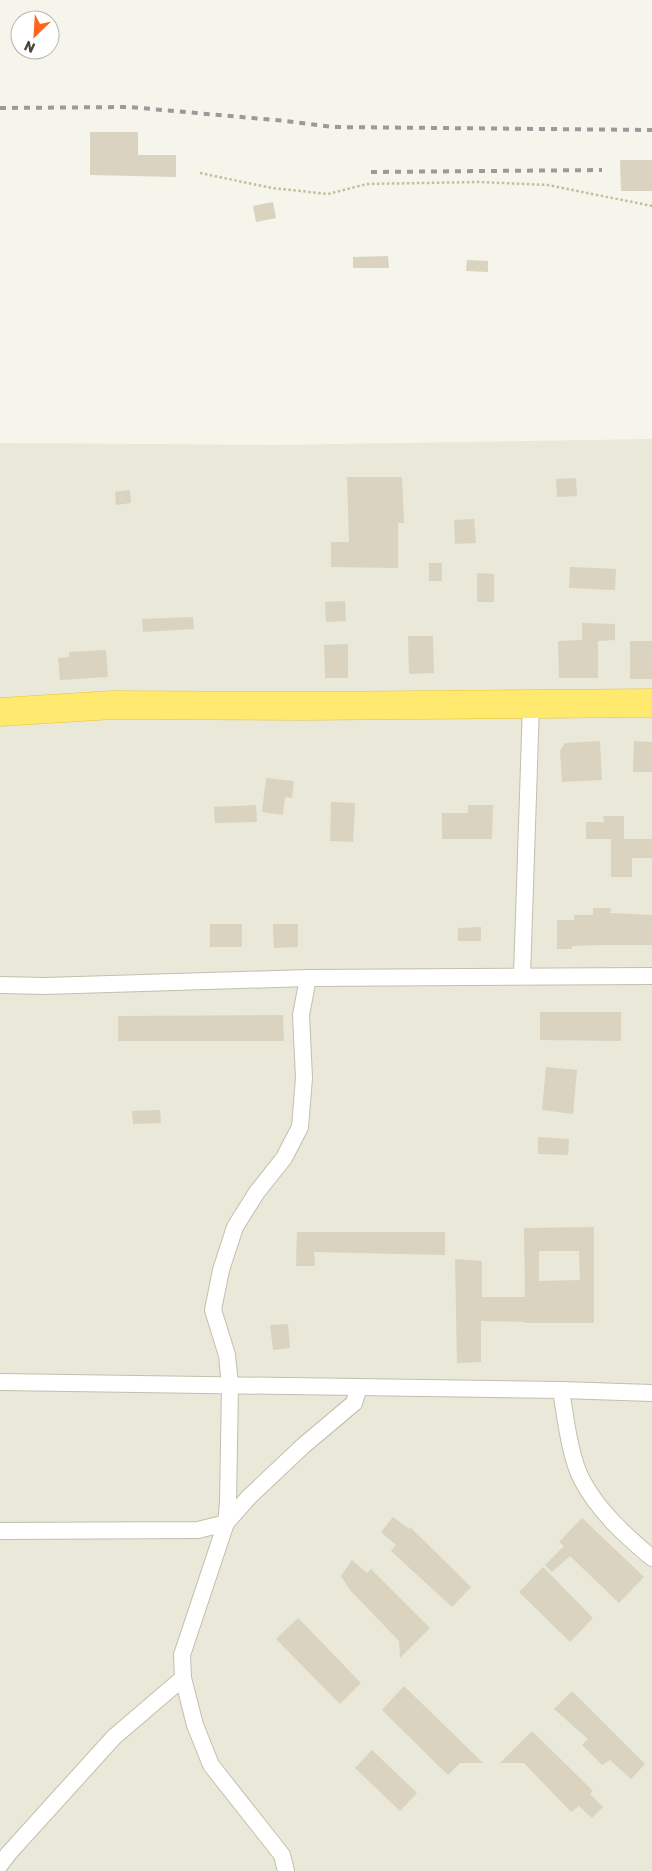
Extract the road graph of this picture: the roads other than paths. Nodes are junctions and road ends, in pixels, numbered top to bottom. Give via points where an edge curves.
1 (652, 703) edge
2 (531, 705) junction
3 (0, 712) edge
4 (522, 976) junction
5 (652, 976) edge
6 (308, 978) junction
7 (0, 985) edge
8 (0, 1382) edge
9 (230, 1385) junction
10 (359, 1387) junction
11 (561, 1390) junction
12 (652, 1393) edge
13 (226, 1522) junction
14 (0, 1531) edge
15 (652, 1558) edge
16 (183, 1678) junction
17 (0, 1865) edge
18 (286, 1871) edge

1 - 2 highway
2 - 3 highway via 113,705
2 - 4 street
4 - 5 street
4 - 6 street
6 - 7 street
6 - 9 street via 302,1015 304,1078 300,1127 284,1158 257,1192 236,1227 221,1270 213,1310 226,1355
8 - 9 street
9 - 10 street
9 - 13 street
10 - 11 street
10 - 13 street via 354,1403 290,1458
11 - 12 street
11 - 15 street via 571,1446 581,1479 600,1509
13 - 14 street via 198,1530
13 - 16 street via 182,1655
16 - 17 street via 114,1737
16 - 18 street via 195,1725 211,1765 282,1855

